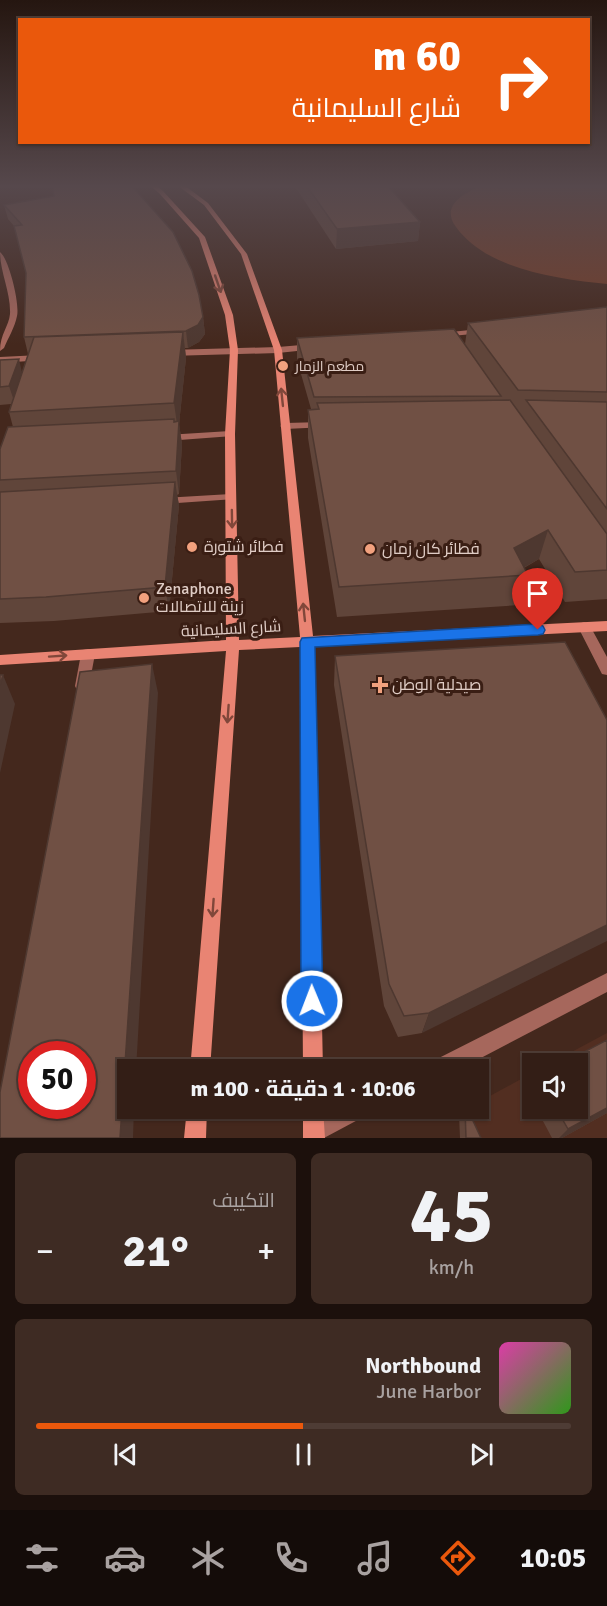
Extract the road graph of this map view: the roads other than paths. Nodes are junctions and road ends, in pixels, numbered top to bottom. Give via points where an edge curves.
1 (202, 238) edge
2 (232, 238) edge
3 (0, 254) edge
4 (492, 330) edge
5 (434, 335) edge
6 (319, 346) edge
7 (0, 348) edge
8 (234, 350) junction
9 (278, 350) junction
10 (164, 353) edge
11 (36, 358) junction
12 (48, 358) edge
13 (0, 360) edge
14 (33, 369) edge
15 (333, 425) edge
16 (285, 426) junction
17 (230, 434) junction
18 (160, 438) edge
19 (231, 497) junction
20 (150, 502) edge
21 (607, 626) edge
22 (584, 627) junction
23 (307, 642) junction
24 (233, 645) junction
25 (88, 654) junction
26 (0, 660) edge
27 (607, 670) edge
28 (79, 701) edge
29 (607, 982) edge
30 (201, 1059) edge
31 (313, 1059) edge
32 (457, 1059) edge
33 (196, 1119) edge
34 (313, 1119) edge
35 (341, 1119) edge
36 (314, 1135) edge
37 (195, 1138) edge

1 -> 8 main road via 229,315
2 - 9 main road via 244,254
3 - 7 street via 7,271 14,315
4 - 5 street via 449,339
6 - 9 street
8 - 9 street
8 - 10 street
8 - 17 main road
16 -> 9 main road
11 - 12 street
11 - 13 street
11 - 14 street
15 - 16 street
23 -> 16 main road
17 - 18 street
17 - 19 main road
19 - 20 street
19 -> 24 main road
21 - 22 main road, شارع السليمانية
22 - 23 main road, شارع السليمانية
22 - 27 street
23 - 24 main road, شارع السليمانية
23 - 31 main road
24 - 25 main road, شارع السليمانية
24 -> 30 main road
26 -> 25 main road, شارع السليمانية
25 - 28 street
29 - 32 street
33 - 37 main road
34 - 36 main road
35 - 36 street

